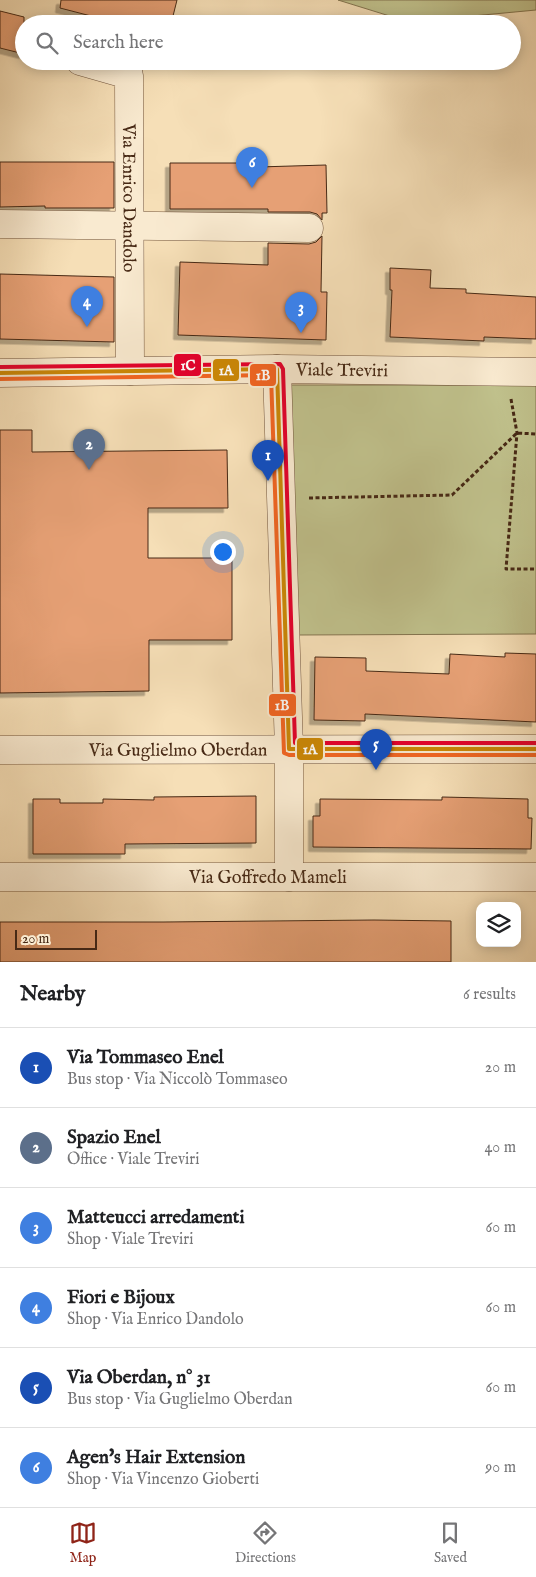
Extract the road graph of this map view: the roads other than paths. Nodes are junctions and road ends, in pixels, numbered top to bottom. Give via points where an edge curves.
1 (112, 70) edge
2 (0, 224) edge
3 (129, 225) junction
4 (309, 228) dead end
5 (278, 369) junction
6 (130, 371) junction
7 (536, 372) edge
8 (0, 373) edge
9 (536, 749) edge
10 (0, 750) edge
11 (289, 750) junction
12 (0, 877) edge
13 (289, 877) junction
14 (536, 877) edge

1 - 3 street, Via Enrico Dandolo via 129,75
2 - 3 street
3 - 4 street
3 - 6 street, Via Enrico Dandolo
5 - 6 street, Viale Treviri
5 - 7 street, Viale Treviri
5 - 11 street
6 - 8 street, Viale Treviri
9 - 11 street, Via Guglielmo Oberdan
10 - 11 street, Via Guglielmo Oberdan
11 - 13 street
12 - 13 street, Via Goffredo Mameli
13 - 14 street, Via Goffredo Mameli

